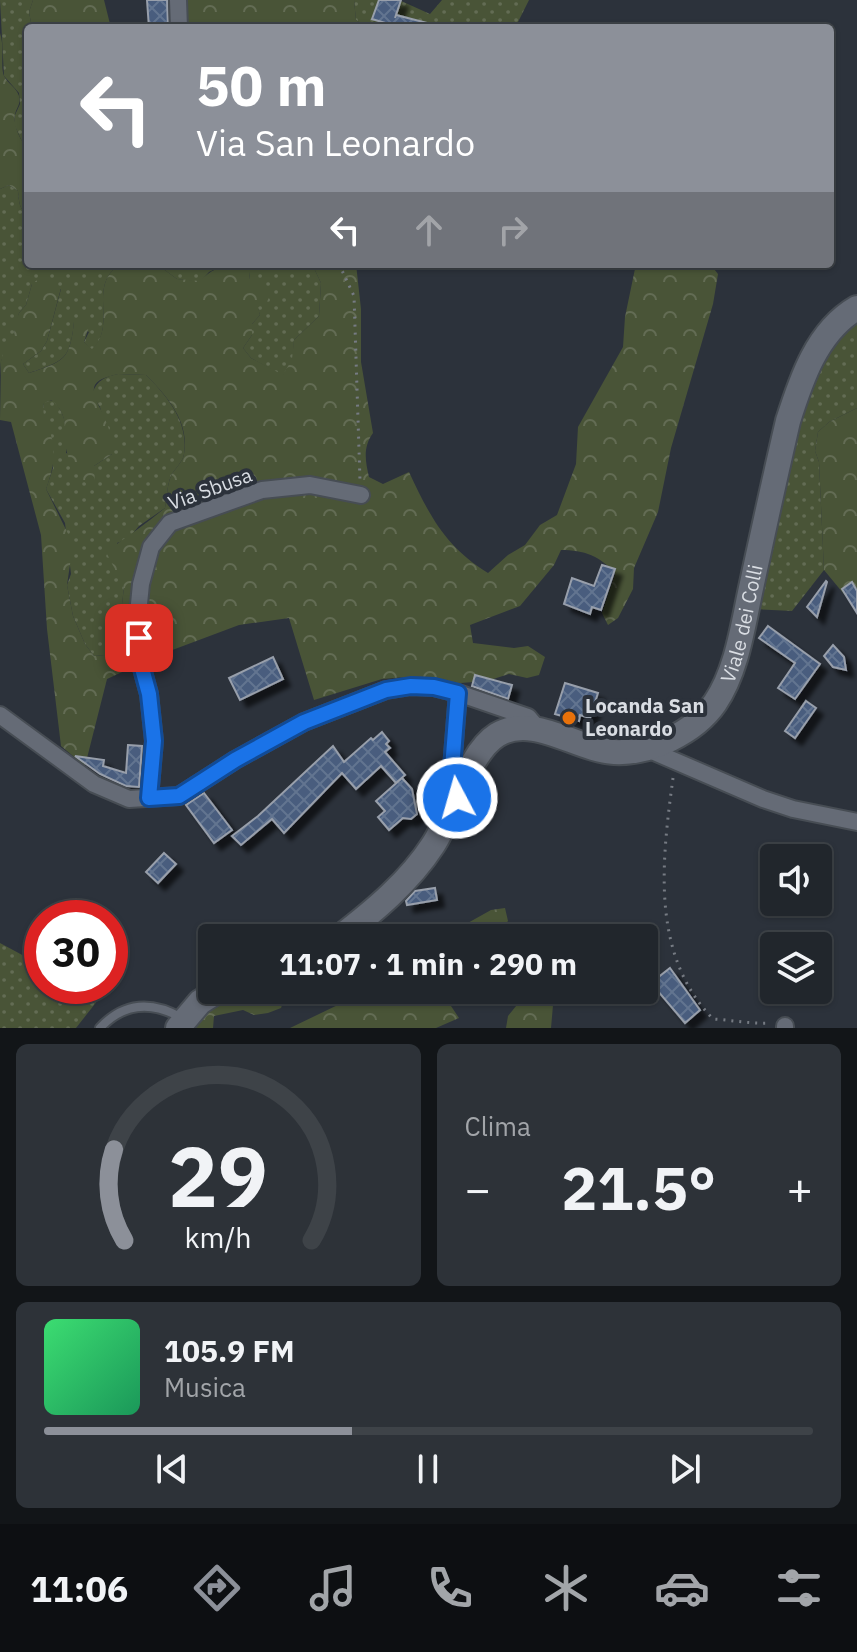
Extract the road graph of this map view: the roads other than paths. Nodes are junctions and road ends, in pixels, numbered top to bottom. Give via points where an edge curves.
1 (178, 0) edge
2 (179, 24) edge
3 (857, 308) edge
4 (361, 495) road end
5 (458, 693) junction
6 (0, 715) edge
7 (539, 730) junction
8 (645, 748) junction
9 (149, 798) junction
10 (457, 798) junction
11 (857, 822) edge
12 (356, 924) edge
13 (198, 1004) edge
14 (181, 1023) edge
15 (100, 1028) edge

1 - 2 street
3 - 8 street, Viale dei Colli via 821,342 798,391 728,676 714,704 686,731
4 - 9 street, Via Sbusa via 310,485 262,490 170,523 151,547 138,614 154,741
5 - 7 street via 528,717
5 - 9 street via 411,686 386,690 304,722 179,796
5 - 10 street via 452,768
6 - 9 street via 94,784 129,799
7 - 8 street, Viale dei Colli via 613,752
7 - 10 street, Viale dei Colli via 500,733 485,743
8 - 11 street via 763,799
10 - 12 street, Viale dei Colli via 434,844 384,902
13 - 14 street
14 - 15 lane via 162,1007 134,1006

